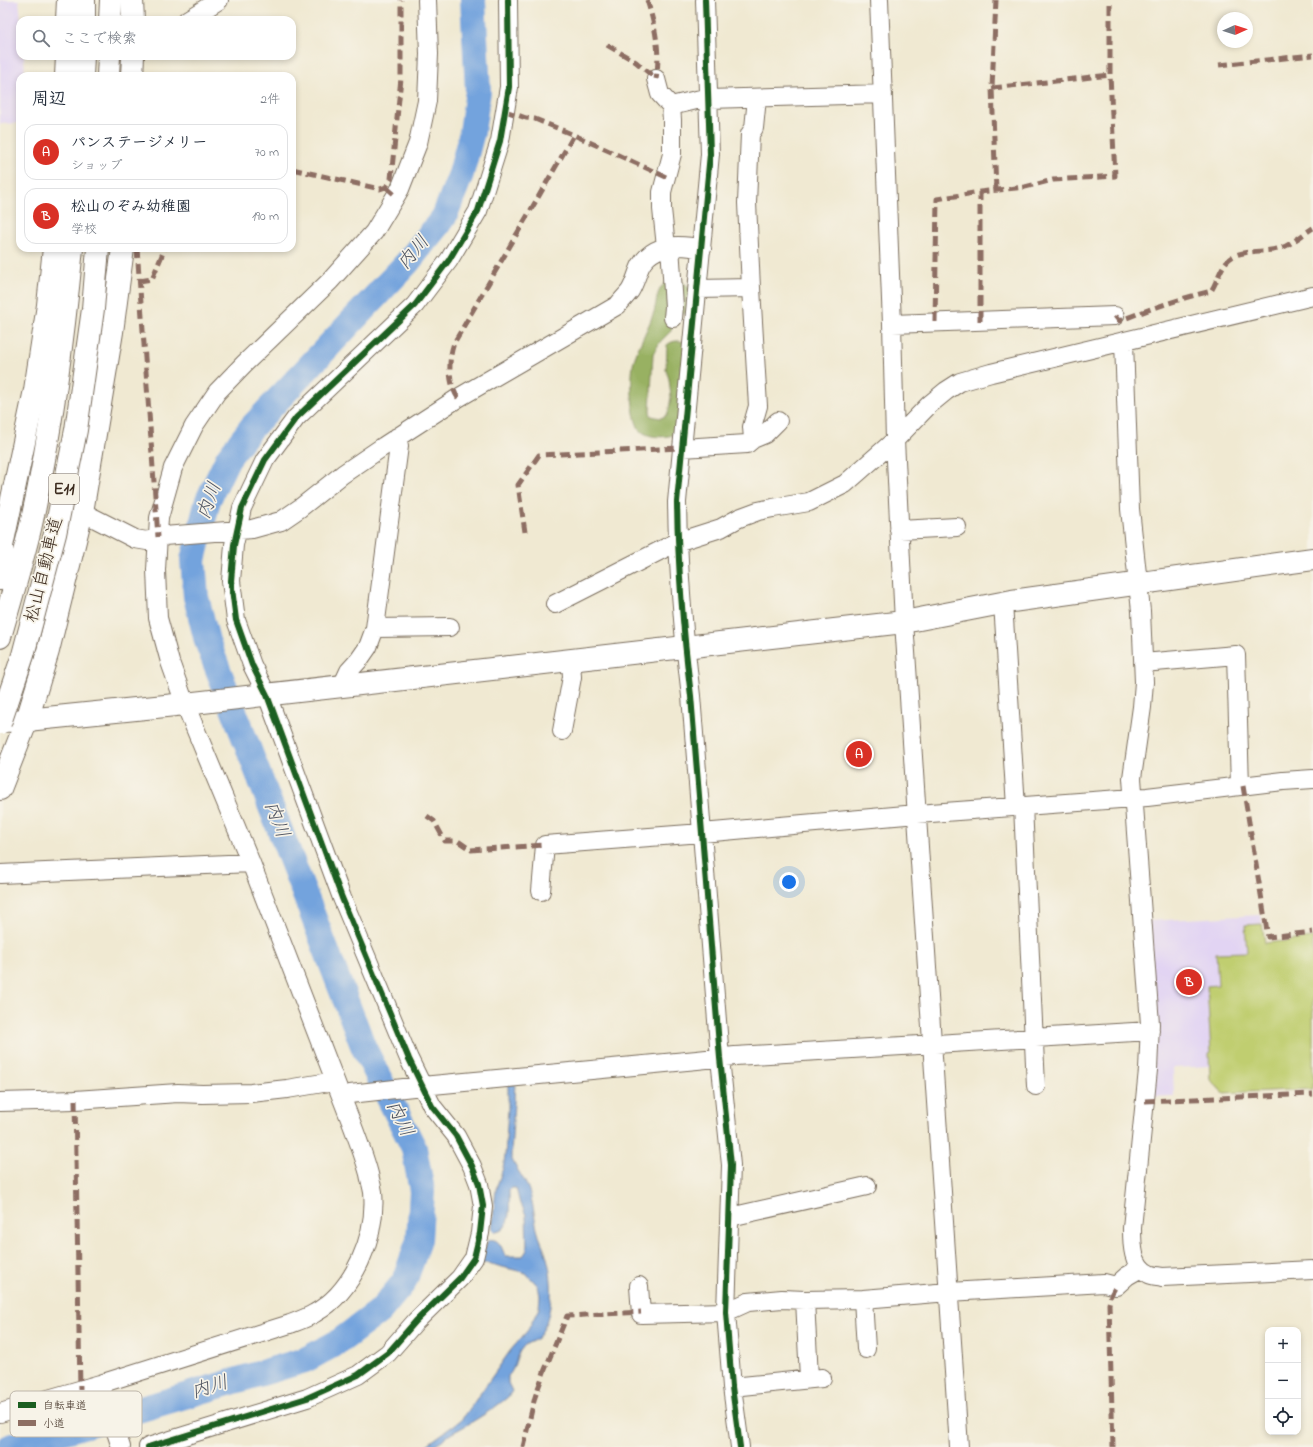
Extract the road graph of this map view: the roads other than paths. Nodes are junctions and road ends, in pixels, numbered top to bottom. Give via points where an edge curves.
1 (68, 0) edge
2 (84, 0) edge
3 (111, 0) edge
4 (132, 0) edge
5 (427, 0) edge
6 (508, 0) edge
7 (705, 0) edge
8 (879, 0) edge
9 (214, 2) edge
10 (67, 16) edge
11 (84, 16) edge
12 (110, 16) edge
13 (133, 16) edge
14 (193, 16) edge
15 (67, 60) edge
16 (83, 60) edge
17 (109, 60) edge
18 (133, 60) edge
19 (66, 72) edge
20 (82, 72) edge
21 (108, 72) edge
22 (132, 72) edge
23 (656, 79) dead end
24 (883, 94) junction
25 (709, 98) junction
26 (757, 98) junction
27 (671, 106) junction
28 (668, 246) junction
29 (702, 249) junction
30 (54, 252) edge
31 (72, 252) edge
32 (98, 252) edge
33 (122, 252) edge
34 (751, 288) junction
35 (698, 289) junction
36 (1313, 296) edge
37 (1115, 316) dead end
38 (673, 318) dead end
39 (892, 324) junction
40 (1124, 342) junction
41 (778, 421) dead end
42 (397, 437) junction
43 (753, 439) junction
44 (895, 440) junction
45 (682, 448) junction
46 (82, 512) junction
47 (957, 527) dead end
48 (899, 530) junction
49 (235, 531) junction
50 (161, 537) junction
51 (677, 542) junction
52 (1313, 559) edge
53 (0, 579) edge
54 (1137, 582) junction
55 (1003, 603) junction
56 (555, 604) dead end
57 (904, 622) junction
58 (450, 626) dead end
59 (375, 628) junction
60 (0, 638) edge
61 (685, 647) junction
62 (571, 660) junction
63 (1143, 663) junction
64 (342, 686) junction
65 (264, 695) junction
66 (188, 704) junction
67 (27, 720) junction
68 (0, 722) edge
69 (562, 731) dead end
70 (1313, 779) edge
71 (1240, 786) junction
72 (0, 789) edge
73 (1133, 798) junction
74 (1019, 806) junction
75 (917, 814) junction
76 (702, 833) junction
77 (251, 863) junction
78 (0, 874) edge
79 (541, 891) dead end
80 (1150, 1031) junction
81 (1034, 1038) junction
82 (932, 1044) junction
83 (720, 1058) junction
84 (417, 1086) junction
85 (1036, 1086) dead end
86 (342, 1090) junction
87 (0, 1102) edge
88 (867, 1186) dead end
89 (730, 1217) junction
90 (1141, 1268) junction
91 (1313, 1270) edge
92 (640, 1286) dead end
93 (949, 1292) junction
94 (862, 1299) junction
95 (805, 1300) junction
96 (726, 1312) junction
97 (866, 1349) dead end
98 (732, 1387) junction
99 (102, 1388) junction
100 (89, 1391) edge
101 (103, 1391) edge
102 (10, 1410) edge
103 (0, 1412) edge
104 (118, 1437) edge
105 (121, 1447) edge
106 (148, 1447) edge
107 (740, 1447) edge
108 (959, 1447) edge

1 - 10 main road
2 - 11 main road
3 - 12 main road
4 - 13 main road
5 - 50 street via 427,101 418,142 400,189 374,232 335,276 217,392 194,426 173,468 159,518
6 - 49 street via 509,87 500,141 478,210 450,260 415,305 296,418 265,460 242,508
7 - 25 street
8 - 24 street
9 - 14 street
15 - 19 main road
16 - 20 main road
17 - 21 main road
18 - 22 main road
23 - 27 street via 660,94
24 - 26 street
24 - 39 street
25 - 26 street
25 - 27 street
25 - 29 street via 710,154
26 - 34 street via 754,128 750,134 747,203
27 - 28 street via 672,154 662,192 662,217
28 - 29 street
28 - 38 street
28 - 42 street via 650,254 642,264 630,290 618,305 508,368
29 - 35 street
30 - 53 main road via 36,382 2,546 3,567
31 - 60 main road, 松山自動車道 / E11 via 50,424 30,530
32 - 68 main road, 松山自動車道 / E11, bridge via 93,309 76,430 55,534 23,655
33 - 46 main road
34 - 35 street
34 - 43 street via 758,406 752,427
35 - 45 street
36 - 40 street
37 - 39 street
39 - 44 street
40 - 44 street via 960,382 929,405
40 - 54 street via 1130,509
41 - 43 street via 765,434
42 - 49 street via 281,521 252,530
42 - 59 street via 399,446
43 - 45 street via 747,444
44 - 48 street
44 - 51 street via 845,484 809,502 758,512 739,518 721,528
45 - 51 street via 677,502
46 - 50 street via 141,541 147,542
46 - 67 main road via 48,651
47 - 48 street
48 - 57 street
49 - 50 street
49 - 65 street via 231,581 236,620
50 - 66 street via 156,570 158,618 170,662
51 - 56 street
51 - 61 street
52 - 54 main road
54 - 55 main road
54 - 63 street
55 - 57 main road
55 - 74 street
57 - 61 main road
57 - 75 street
58 - 59 street
59 - 64 street via 368,647 349,671
61 - 62 main road
61 - 76 street
62 - 64 main road
62 - 69 street via 572,677
63 - 71 street via 1236,655
63 - 73 street via 1142,707 1132,778
64 - 65 main road
65 - 66 main road
65 - 84 street via 342,898 409,1059
66 - 67 main road
66 - 77 street
67 - 68 main road
67 - 72 main road
70 - 71 street
71 - 73 street
73 - 74 street
73 - 80 street
74 - 75 street
74 - 81 street
75 - 76 street
75 - 82 street
76 - 79 street via 545,845
76 - 83 street
77 - 78 street
77 - 86 street
80 - 81 street
80 - 90 street via 1132,1228 1132,1246
81 - 82 street
81 - 85 street
82 - 83 street
82 - 93 street
83 - 84 street
83 - 89 street via 731,1165
84 - 86 street
84 - 106 street via 456,1136 479,1184 483,1206 480,1233 474,1258 460,1278 388,1353 358,1375 307,1398
86 - 87 street via 287,1089 251,1093 178,1093
86 - 99 street via 364,1155 373,1192 372,1224 363,1255 351,1277 335,1297 315,1313 290,1324
88 - 89 street
89 - 96 street
90 - 91 street via 1150,1275 1162,1277
90 - 93 street via 1116,1286 1104,1283
92 - 96 street via 641,1314
93 - 94 street
93 - 108 street
94 - 95 street
94 - 97 street
95 - 96 street via 748,1302
95 - 98 street via 815,1378
96 - 98 street
98 - 107 street
99 - 100 street
99 - 101 street
102 - 103 street
104 - 105 street

